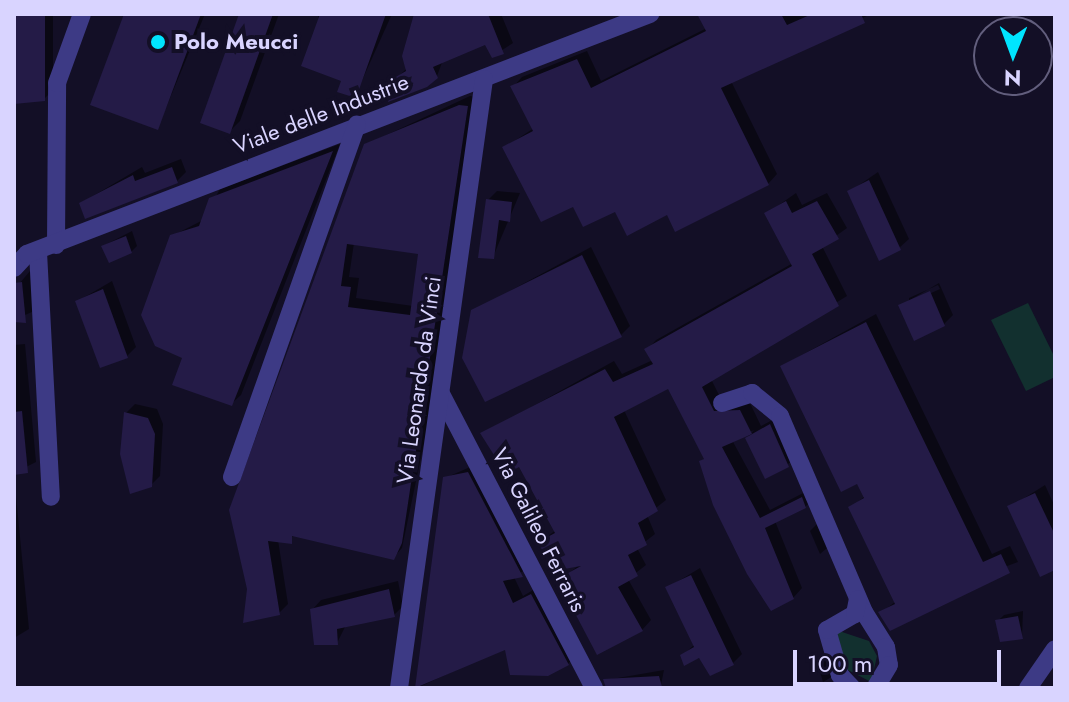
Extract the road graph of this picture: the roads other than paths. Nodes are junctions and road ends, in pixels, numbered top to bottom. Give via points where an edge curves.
1 (82, 14) edge
2 (650, 14) edge
3 (484, 79) junction
4 (357, 124) junction
5 (47, 248) junction
6 (14, 268) edge
7 (441, 394) junction
8 (722, 403) dead end
9 (232, 477) dead end
10 (51, 497) dead end
11 (858, 599) junction
12 (1055, 649) edge
13 (399, 688) edge
14 (594, 688) edge
15 (852, 688) edge
16 (875, 688) edge
17 (1028, 688) edge

1 - 5 street via 57,83
2 - 3 street, Viale delle Industrie
3 - 4 street, Viale delle Industrie
3 - 7 street, Via Leonardo da Vinci
4 - 5 street, Viale delle Industrie
4 - 9 street
5 - 6 street, Viale delle Industrie
5 - 10 street
7 - 13 street, Via Leonardo da Vinci
7 - 14 street, Via Galileo Ferraris
8 - 11 street via 752,393 780,416
11 - 15 street via 855,614 827,630 840,675
11 - 16 street via 886,647 889,665
12 - 17 street

